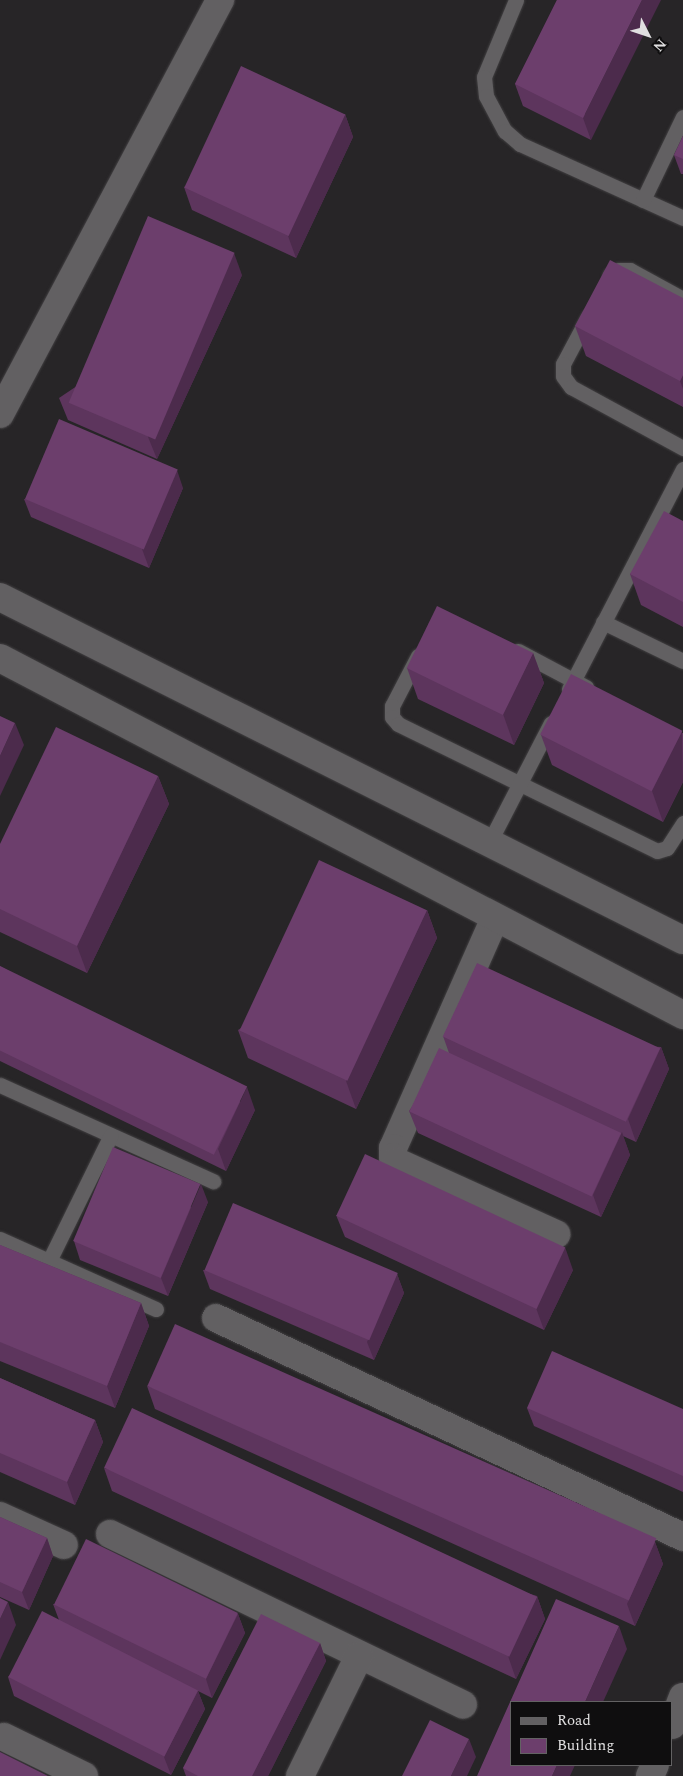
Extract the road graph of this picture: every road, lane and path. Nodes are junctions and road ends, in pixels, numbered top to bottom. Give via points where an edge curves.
1 (220, 0) edge
2 (516, 0) edge
3 (683, 118) edge
4 (643, 200) junction
5 (683, 218) edge
6 (683, 299) edge
7 (0, 414) edge
8 (683, 448) edge
9 (683, 469) edge
10 (660, 513) junction
11 (675, 521) edge
12 (0, 597) edge
13 (604, 622) junction
14 (427, 639) edge
15 (505, 644) edge
16 (0, 658) edge
17 (683, 661) edge
18 (574, 680) junction
19 (599, 693) edge
20 (520, 785) junction
21 (683, 823) edge
22 (489, 843) junction
23 (495, 918) junction
24 (683, 940) edge
25 (683, 1015) edge
26 (0, 1085) edge
27 (111, 1135) junction
28 (213, 1181) dead end
29 (556, 1234) dead end
30 (0, 1239) edge
31 (49, 1261) junction
32 (156, 1309) dead end
33 (216, 1318) dead end
34 (0, 1516) edge
35 (110, 1534) dead end
36 (683, 1537) edge
37 (64, 1546) dead end
38 (359, 1656) junction
39 (683, 1697) edge
40 (463, 1705) dead end
41 (673, 1722) edge
42 (4, 1737) dead end
43 (84, 1776) edge
44 (300, 1776) edge

1 - 7 street
2 - 4 lane via 484,77 486,96 494,114 505,131 520,144
3 - 4 lane
4 - 5 lane
6 - 8 lane via 630,270 619,270 610,275 564,364 563,376 571,388
9 - 10 lane
10 - 11 lane
10 - 13 lane
12 - 22 street
13 - 17 lane
13 - 18 lane
14 - 20 lane via 392,706 392,717 398,724
15 - 18 lane
16 - 23 street
18 - 19 lane
18 - 20 lane
20 - 21 lane via 657,851 667,848
20 - 22 lane
22 - 24 street
23 - 25 street
23 - 29 street via 393,1148 393,1157 396,1162
26 - 27 lane
27 - 28 lane
27 - 31 lane
30 - 31 lane
31 - 32 lane
33 - 36 street
34 - 37 street
35 - 38 street
38 - 40 street
38 - 44 street
39 - 41 street
42 - 43 street

